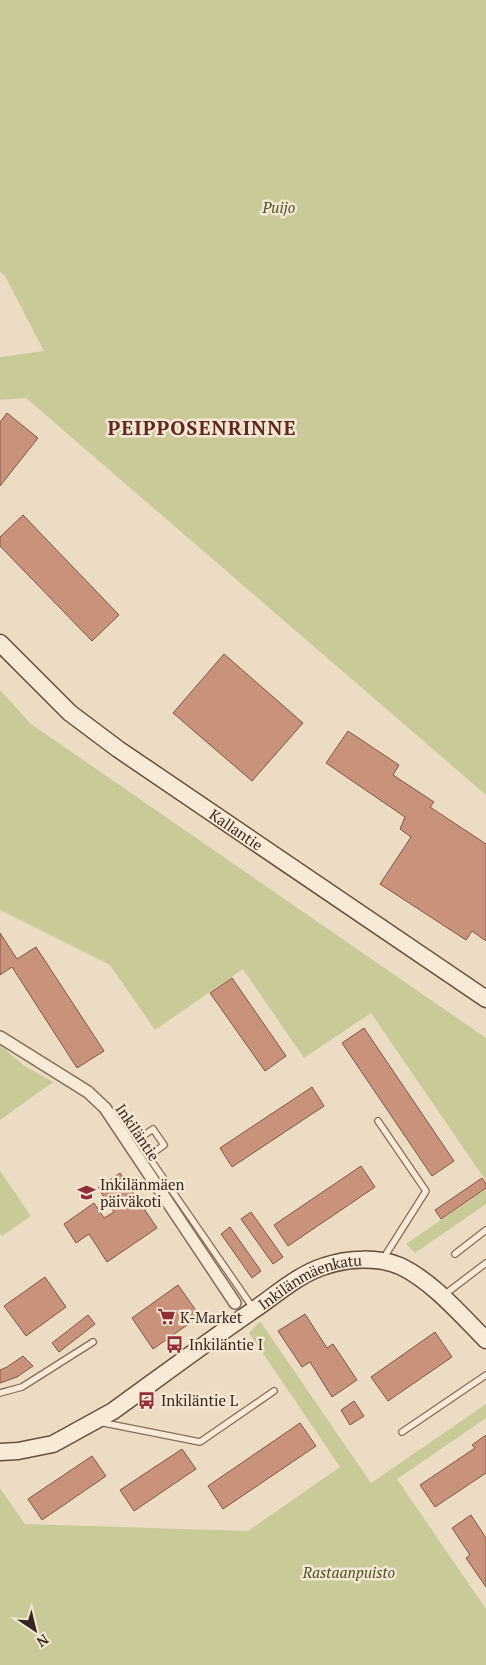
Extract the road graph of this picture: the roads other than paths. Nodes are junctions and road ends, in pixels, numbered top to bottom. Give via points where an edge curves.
1 (0, 643) edge
2 (486, 999) edge
3 (0, 1037) edge
4 (378, 1121) dead end
5 (149, 1156) junction
6 (486, 1230) edge
7 (454, 1254) dead end
8 (382, 1261) junction
9 (486, 1263) edge
10 (442, 1297) junction
11 (235, 1303) dead end
12 (254, 1310) junction
13 (486, 1340) edge
14 (93, 1342) dead end
15 (486, 1375) edge
16 (274, 1391) dead end
17 (0, 1393) edge
18 (95, 1422) junction
19 (402, 1432) dead end
20 (0, 1452) edge

1 - 2 main road, Kallantie via 70,713 118,749
3 - 11 street, Inkiläntie via 88,1092 105,1108
4 - 8 lane via 426,1191
5 - 5 lane via 137,1140 153,1129 164,1146
5 - 12 lane
6 - 7 lane
8 - 10 main road, Inkilänmäenkatu via 417,1276
8 - 12 main road, Inkilänmäenkatu via 350,1260 325,1266 301,1277
9 - 10 lane
10 - 13 main road, Inkilänmäenkatu
12 - 18 main road, Inkilänmäenkatu
14 - 17 lane via 22,1387
15 - 19 lane
16 - 18 lane via 200,1442
18 - 20 main road, Inkilänmäenkatu via 52,1444

